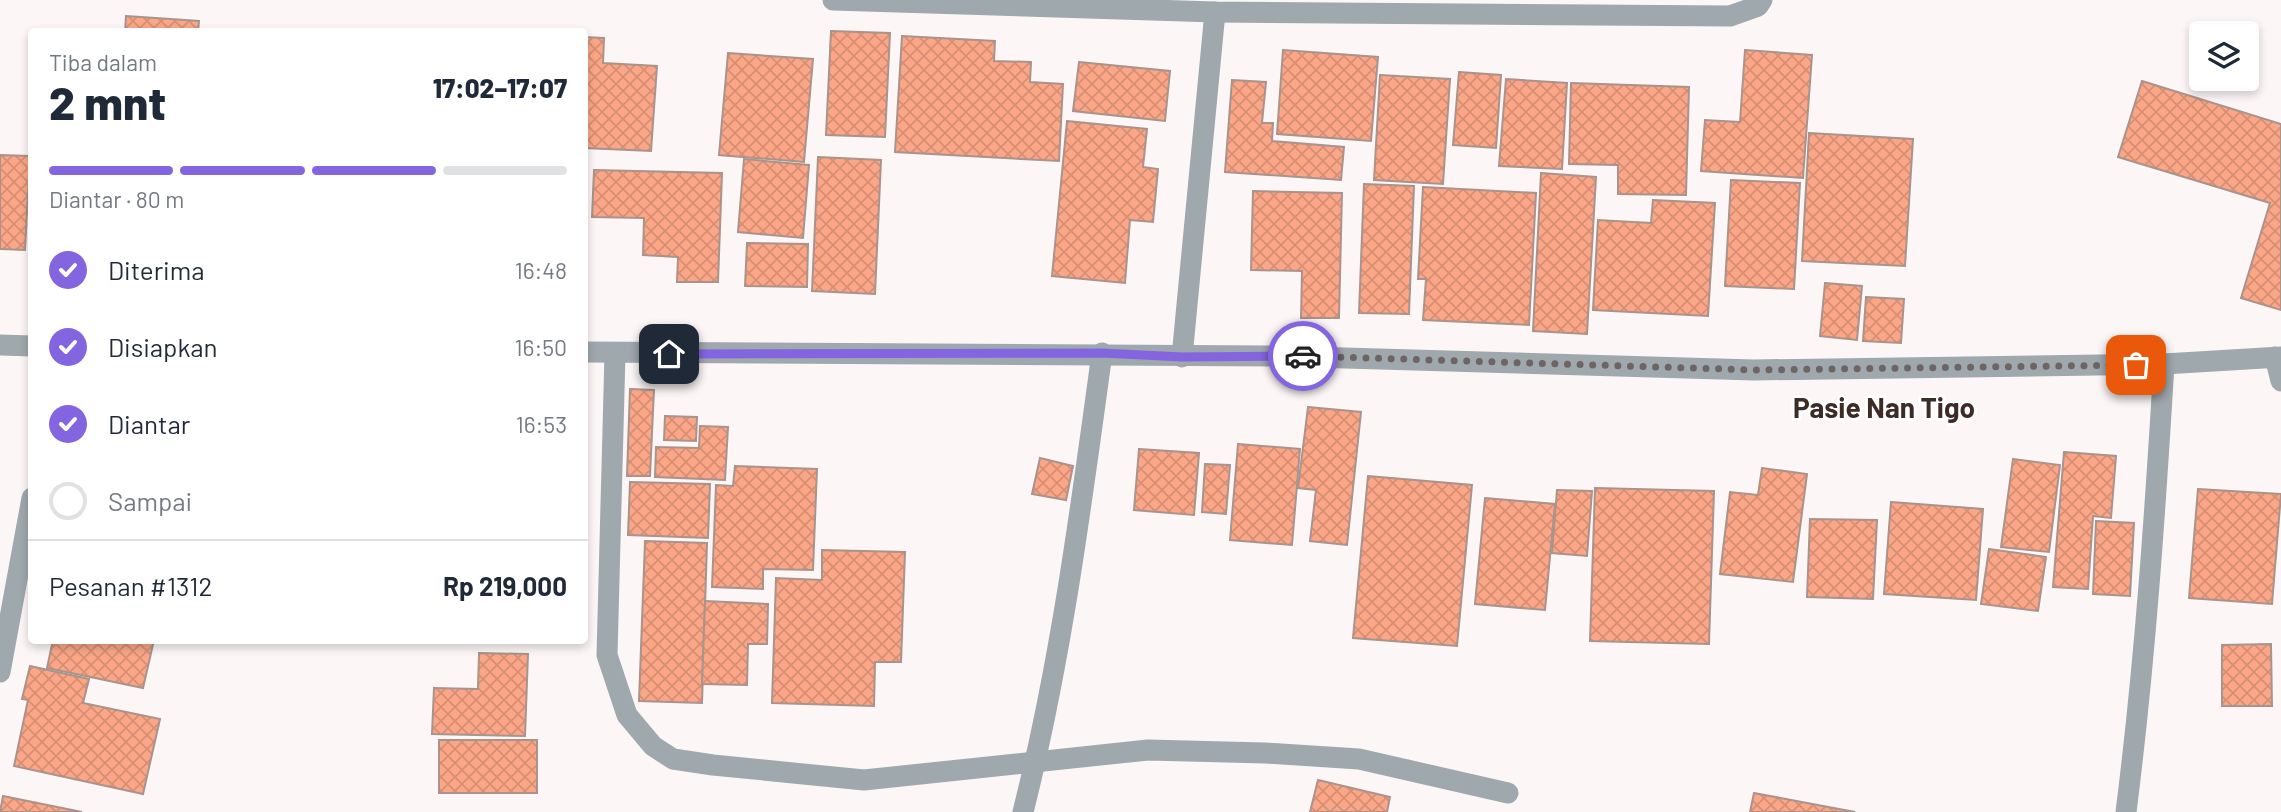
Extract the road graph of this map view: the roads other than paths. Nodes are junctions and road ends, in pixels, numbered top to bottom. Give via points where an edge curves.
1 (833, 0) edge
2 (1762, 0) edge
3 (924, 1) edge
4 (1215, 12) junction
5 (0, 345) edge
6 (28, 346) edge
7 (588, 352) edge
8 (1102, 353) junction
9 (615, 354) junction
10 (1182, 357) junction
11 (2278, 357) edge
12 (2164, 364) junction
13 (2281, 381) edge
14 (28, 520) edge
15 (0, 672) edge
16 (1036, 760) junction
17 (1508, 793) dead end
18 (1023, 812) edge
19 (2126, 812) edge

1 - 3 street
2 - 4 street via 1758,6 1730,16
3 - 4 street
4 - 10 street
5 - 6 street
7 - 9 street
8 - 9 street
8 - 10 street
8 - 16 street via 1076,549
9 - 16 street via 607,655 627,715 653,746 673,758 713,765 864,780
10 - 12 street via 1755,370
11 - 12 street
11 - 13 street
12 - 19 street via 2150,589
14 - 15 street
16 - 17 street via 1148,750 1359,759
16 - 18 street

